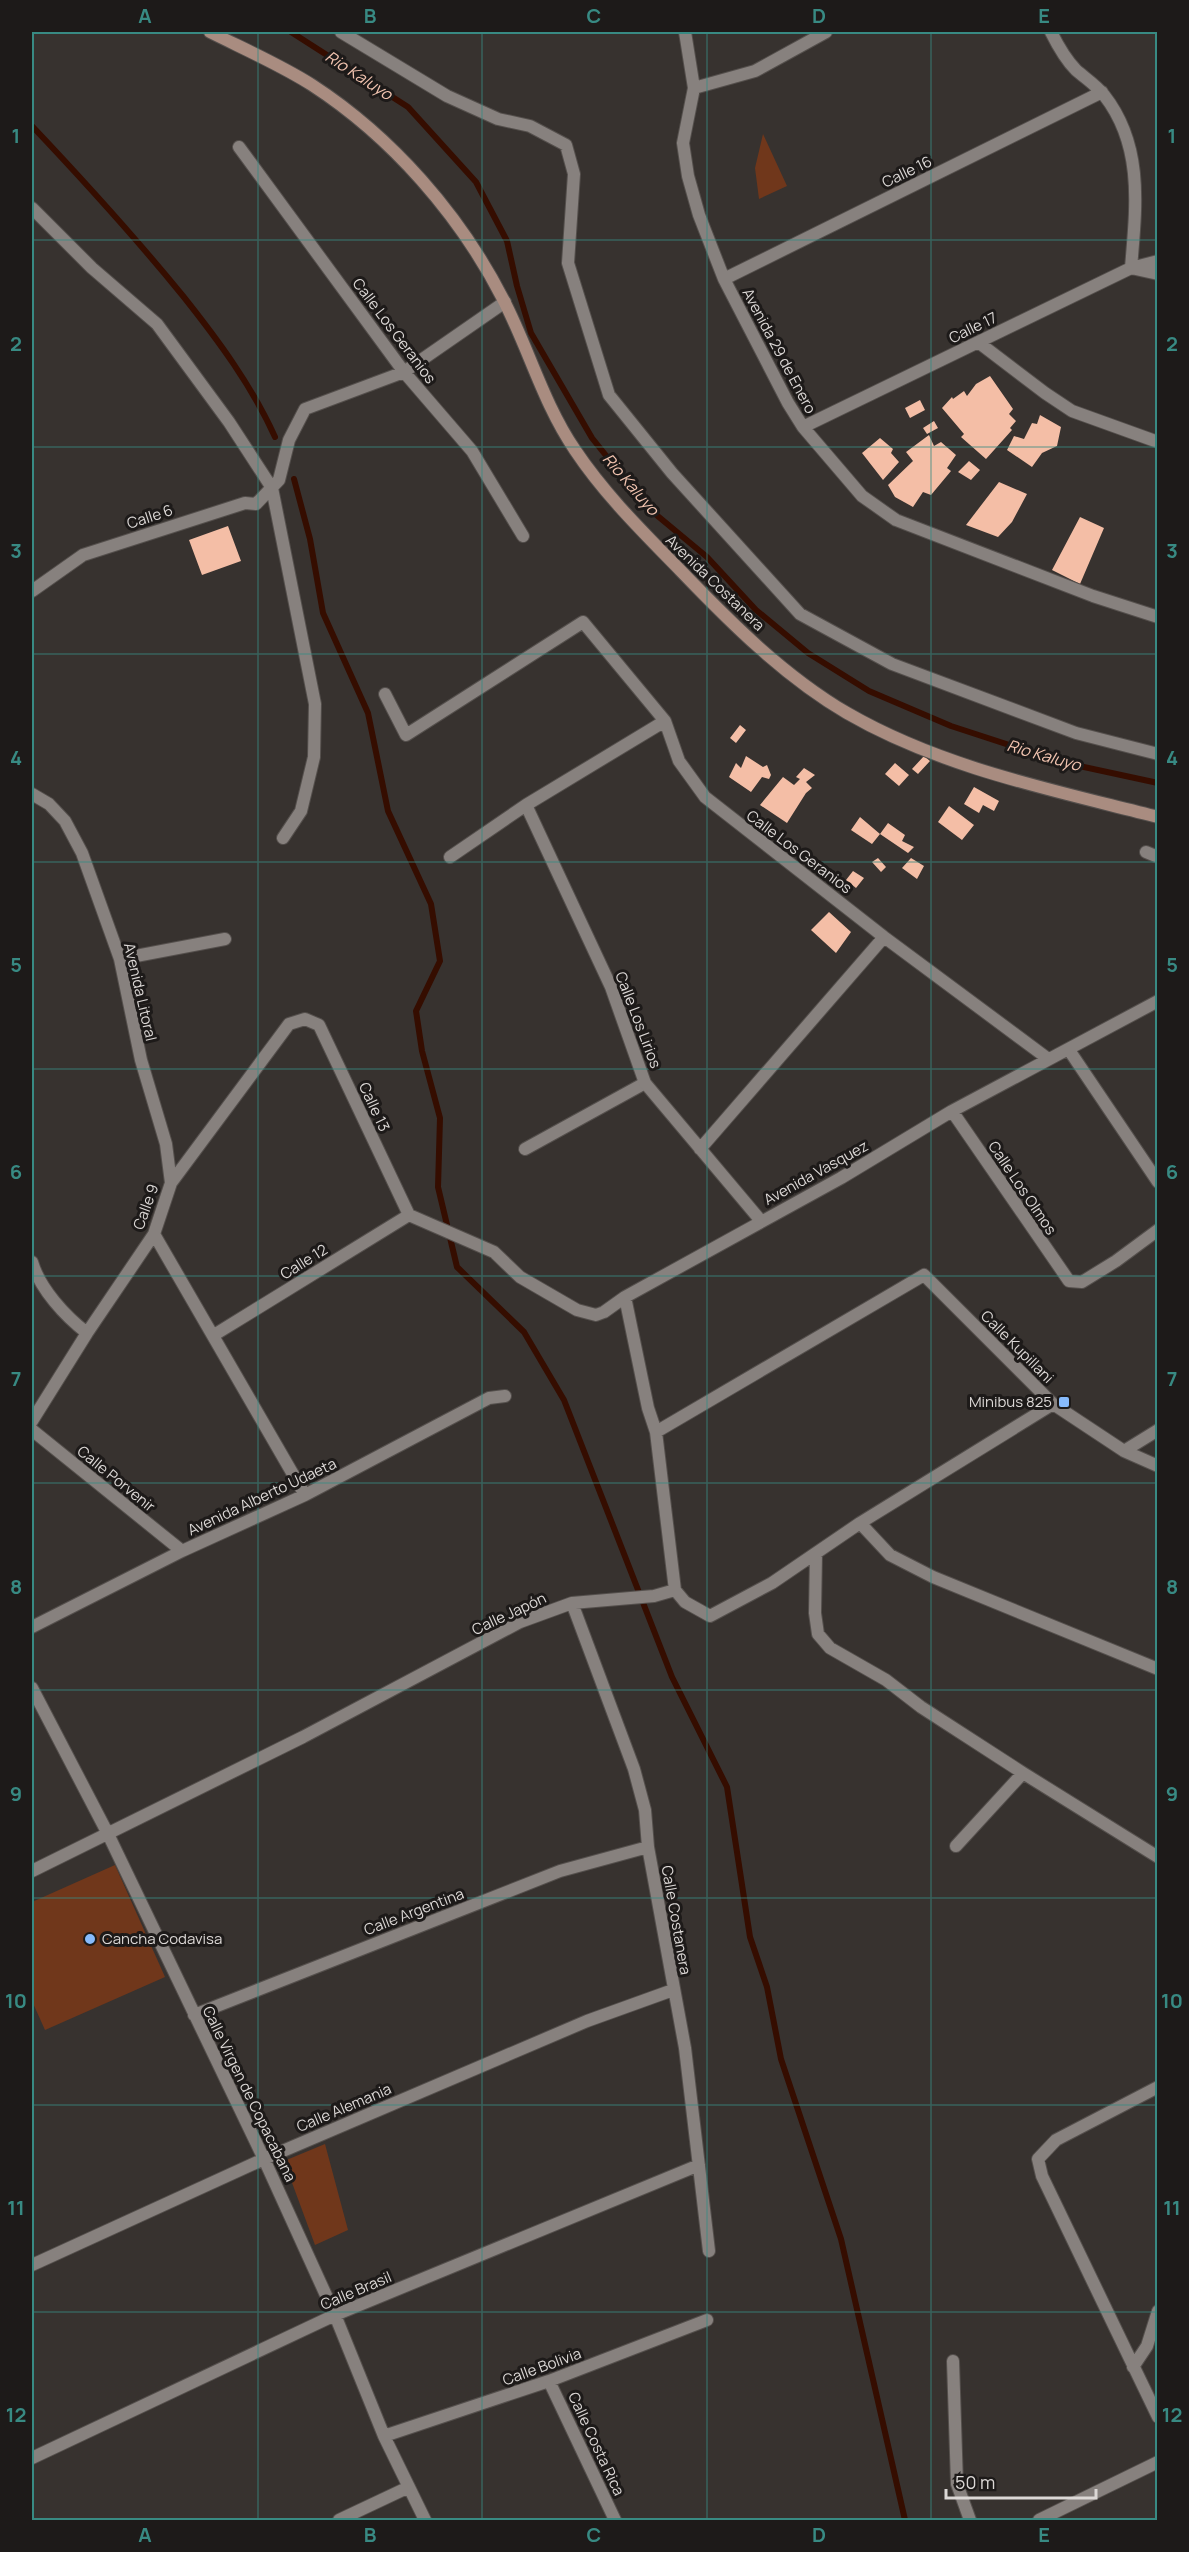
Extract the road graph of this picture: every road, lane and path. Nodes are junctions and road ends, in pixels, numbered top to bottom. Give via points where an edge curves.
1 (210, 32) edge
2 (341, 32) edge
3 (685, 32) edge
4 (826, 32) edge
5 (1051, 32) edge
6 (694, 88) junction
7 (1102, 92) junction
8 (239, 147) dead end
9 (32, 208) edge
10 (1158, 261) edge
11 (1131, 268) junction
12 (1158, 274) edge
13 (724, 279) junction
14 (505, 302) junction
15 (978, 342) junction
16 (404, 372) junction
17 (803, 427) junction
18 (1158, 442) edge
19 (276, 484) junction
20 (523, 536) dead end
21 (32, 591) edge
22 (1158, 617) edge
23 (385, 694) dead end
24 (665, 721) junction
25 (1158, 754) edge
26 (32, 794) edge
27 (526, 805) junction
28 (1158, 817) edge
29 (283, 838) dead end
30 (450, 857) dead end
31 (884, 937) junction
32 (225, 939) dead end
33 (120, 959) junction
34 (1158, 1001) edge
35 (305, 1019) joint
36 (1069, 1050) junction
37 (1047, 1058) junction
38 (645, 1083) junction
39 (952, 1111) junction
40 (525, 1149) dead end
41 (700, 1149) junction
42 (1158, 1182) edge
43 (171, 1183) junction
44 (409, 1215) junction
45 (761, 1221) junction
46 (1158, 1230) edge
47 (154, 1234) junction
48 (32, 1262) edge
49 (625, 1298) junction
50 (87, 1333) junction
51 (214, 1335) junction
52 (505, 1396) dead end
53 (1053, 1404) junction
54 (32, 1421) edge
55 (32, 1430) edge
56 (1158, 1430) edge
57 (656, 1432) junction
58 (1124, 1451) junction
59 (1158, 1466) edge
60 (305, 1495) junction
61 (860, 1523) junction
62 (182, 1551) junction
63 (816, 1554) junction
64 (675, 1590) junction
65 (578, 1603) junction
66 (32, 1627) edge
67 (1158, 1669) edge
68 (32, 1688) edge
69 (1023, 1773) junction
70 (108, 1834) junction
71 (956, 1846) dead end
72 (648, 1847) junction
73 (1158, 1857) edge
74 (32, 1871) edge
75 (673, 1990) junction
76 (194, 2014) junction
77 (1158, 2087) edge
78 (264, 2158) junction
79 (699, 2165) junction
80 (709, 2252) dead end
81 (32, 2265) edge
82 (1158, 2311) edge
83 (335, 2315) junction
84 (707, 2320) dead end
85 (953, 2361) dead end
86 (1133, 2367) junction
87 (549, 2381) junction
88 (1158, 2417) edge
89 (384, 2436) junction
90 (32, 2458) edge
91 (1158, 2462) edge
92 (409, 2487) junction
93 (339, 2520) edge
94 (425, 2520) edge
95 (615, 2520) edge
96 (970, 2520) edge
97 (1039, 2520) edge

1 - 14 main road, Avenida Costanera via 312,85 370,129 444,208 479,255
2 - 25 street via 447,96 498,119 530,126 566,145 574,174 568,263 609,394 658,458 800,614 892,664 1076,733
3 - 6 street, Avenida 29 de Enero
4 - 6 street via 755,71
5 - 7 street via 1074,68
6 - 13 street, Avenida 29 de Enero via 683,143 688,176 709,246
7 - 11 street via 1128,138 1134,163 1137,206
7 - 13 street, Calle 16
8 - 16 street, Calle Los Geranios
9 - 19 street via 92,268 157,324
10 - 11 street, Calle 17
11 - 12 street
11 - 15 street, Calle 17
13 - 17 street, Avenida 29 de Enero
14 - 16 street
14 - 28 main road, Avenida Costanera via 546,401 575,450 642,532 778,664 847,712 920,748 1094,802
15 - 17 street, Calle 17
15 - 18 street via 1072,411
16 - 19 street via 305,409 289,440
16 - 20 street, Calle Los Geranios via 472,451
17 - 22 street, Avenida 29 de Enero via 862,496 896,520
19 - 21 street, Calle 6 via 256,504 245,502 83,555
19 - 29 street via 315,704 314,757 301,811
23 - 24 street, Calle Los Geranios via 406,735 583,622
24 - 27 street
24 - 31 street, Calle Los Geranios via 679,761 705,796
26 - 33 street, Avenida Litoral via 65,820 82,853
27 - 30 street
27 - 38 street, Calle Los Lirios via 611,987
31 - 37 street, Calle Los Geranios
31 - 41 street
32 - 33 street
33 - 43 street, Avenida Litoral via 141,1060 166,1144
34 - 36 street, Avenida Vasquez
35 - 43 street, Calle 9 via 289,1024
35 - 44 street, Calle 13 via 319,1025
36 - 37 street, Avenida Vasquez
36 - 42 street
37 - 39 street, Avenida Vasquez
38 - 40 street
38 - 41 street, Calle Los Lirios
39 - 45 street, Avenida Vasquez
39 - 46 street, Calle Los Olmos via 1069,1281 1082,1282
41 - 45 street, Calle Los Lirios
43 - 47 street, Calle 9
44 - 49 street, Avenida Vasquez via 494,1252 520,1276 577,1310 596,1315
44 - 51 street, Calle 12
45 - 49 street, Avenida Vasquez
47 - 50 street, Calle 9
47 - 51 street
48 - 50 street via 35,1273 70,1321
49 - 57 street
50 - 54 street, Calle 9
51 - 60 street
52 - 60 street, Avenida Alberto Udaeta via 489,1398
53 - 57 street, Calle Kupillani via 924,1275
53 - 58 street, Calle Kupillani
53 - 61 street
55 - 62 street, Calle Porvenir
56 - 58 street
57 - 64 street
58 - 59 street, Calle Kupillani
60 - 62 street, Avenida Alberto Udaeta
61 - 63 street
61 - 67 street via 890,1555 933,1577
62 - 66 street, Avenida Alberto Udaeta
63 - 64 street via 710,1616 685,1602
63 - 69 street via 818,1634 830,1648 886,1680
64 - 65 street, Calle Japón via 654,1596
65 - 70 street, Calle Japón via 520,1622
65 - 72 street, Calle Costanera via 634,1769 645,1810
68 - 70 street, Calle Virgen de Copacabana
69 - 71 street
69 - 73 street
70 - 74 street, Calle Japón
70 - 76 street, Calle Virgen de Copacabana
72 - 75 street, Calle Costanera
72 - 76 street, Calle Argentina via 560,1871
75 - 78 street, Calle Alemania via 586,2021
75 - 79 street, Calle Costanera via 685,2048
76 - 78 street, Calle Virgen de Copacabana
77 - 86 street via 1056,2140 1038,2159 1042,2176
78 - 81 street, Calle Alemania
78 - 83 street, Calle Virgen de Copacabana
79 - 80 street, Calle Costanera
79 - 83 street, Calle Brasil
82 - 86 street via 1147,2346
83 - 89 street, Calle Virgen de Copacabana
83 - 90 street, Calle Brasil
84 - 87 street, Calle Bolivia
85 - 96 street via 957,2484
86 - 88 street
87 - 89 street, Calle Bolivia
87 - 95 street, Calle Costa Rica
89 - 92 street, Calle Virgen de Copacabana
91 - 97 street
92 - 93 street
92 - 94 street, Calle Virgen de Copacabana

